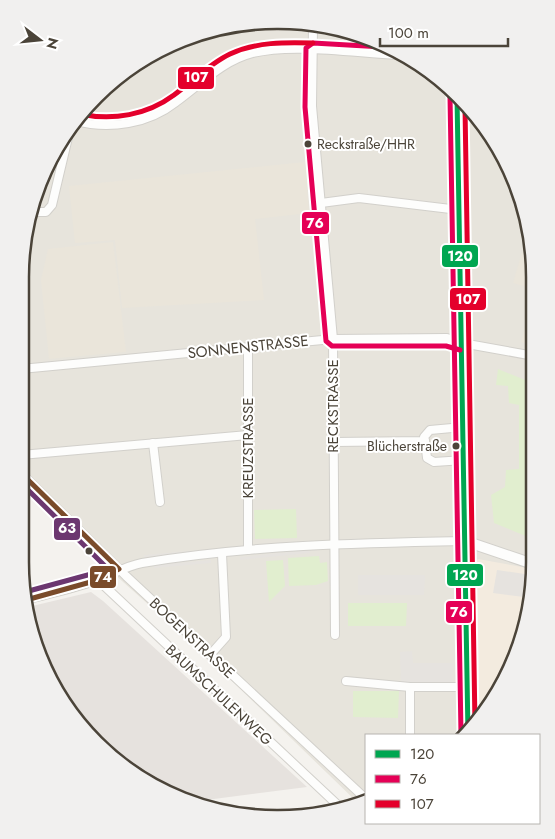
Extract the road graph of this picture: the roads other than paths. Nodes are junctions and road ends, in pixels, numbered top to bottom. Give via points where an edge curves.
1 (313, 32) edge
2 (313, 50) junction
3 (389, 55) edge
4 (457, 106) edge
5 (83, 122) edge
6 (66, 147) edge
7 (321, 204) junction
8 (459, 210) junction
9 (37, 212) edge
10 (333, 339) junction
11 (462, 344) junction
12 (248, 347) junction
13 (526, 355) edge
14 (29, 368) edge
15 (463, 427) junction
16 (248, 435) junction
17 (425, 441) junction
18 (334, 442) junction
19 (153, 443) junction
20 (29, 454) edge
21 (464, 460) junction
22 (29, 481) edge
23 (160, 502) dead end
24 (465, 541) junction
25 (333, 544) junction
26 (248, 550) junction
27 (222, 554) junction
28 (526, 562) edge
29 (119, 569) junction
30 (98, 580) junction
31 (32, 598) edge
32 (335, 635) dead end
33 (210, 655) junction
34 (346, 681) dead end
35 (410, 687) junction
36 (467, 687) junction
37 (468, 722) edge
38 (410, 734) edge
39 (362, 795) edge
40 (336, 803) edge

1 - 2 street, RECKSTRASSE
2 - 3 street
2 - 5 street via 272,50 242,56 210,74 170,107 145,118 105,125
2 - 7 street, RECKSTRASSE via 312,106
4 - 8 main road
6 - 9 street via 52,205 46,212
7 - 8 street via 359,198
7 - 10 street, RECKSTRASSE
8 - 11 main road
10 - 11 street, SONNENSTRASSE via 447,338
10 - 12 street, SONNENSTRASSE
10 - 18 street, RECKSTRASSE
11 - 13 street, SONNENSTRASSE
11 - 15 main road
12 - 14 street, SONNENSTRASSE
12 - 16 street, KREUZSTRASSE
15 - 17 street via 430,430 424,437
15 - 21 main road
16 - 19 street
16 - 26 street, KREUZSTRASSE
17 - 18 street
17 - 21 street via 427,458 434,462
18 - 25 street, RECKSTRASSE
19 - 20 street
19 - 23 street
21 - 24 main road
22 - 29 street, BOGENSTRASSE
24 - 25 street
24 - 28 street
24 - 36 main road
25 - 26 street
25 - 32 street, RECKSTRASSE
26 - 27 street
27 - 29 street
27 - 33 street via 226,637
29 - 30 street
29 - 33 street, BOGENSTRASSE
30 - 31 street
30 - 40 street, BAUMSCHULENWEG
33 - 39 street, BOGENSTRASSE
34 - 35 street
35 - 36 street
35 - 38 street
36 - 37 main road

